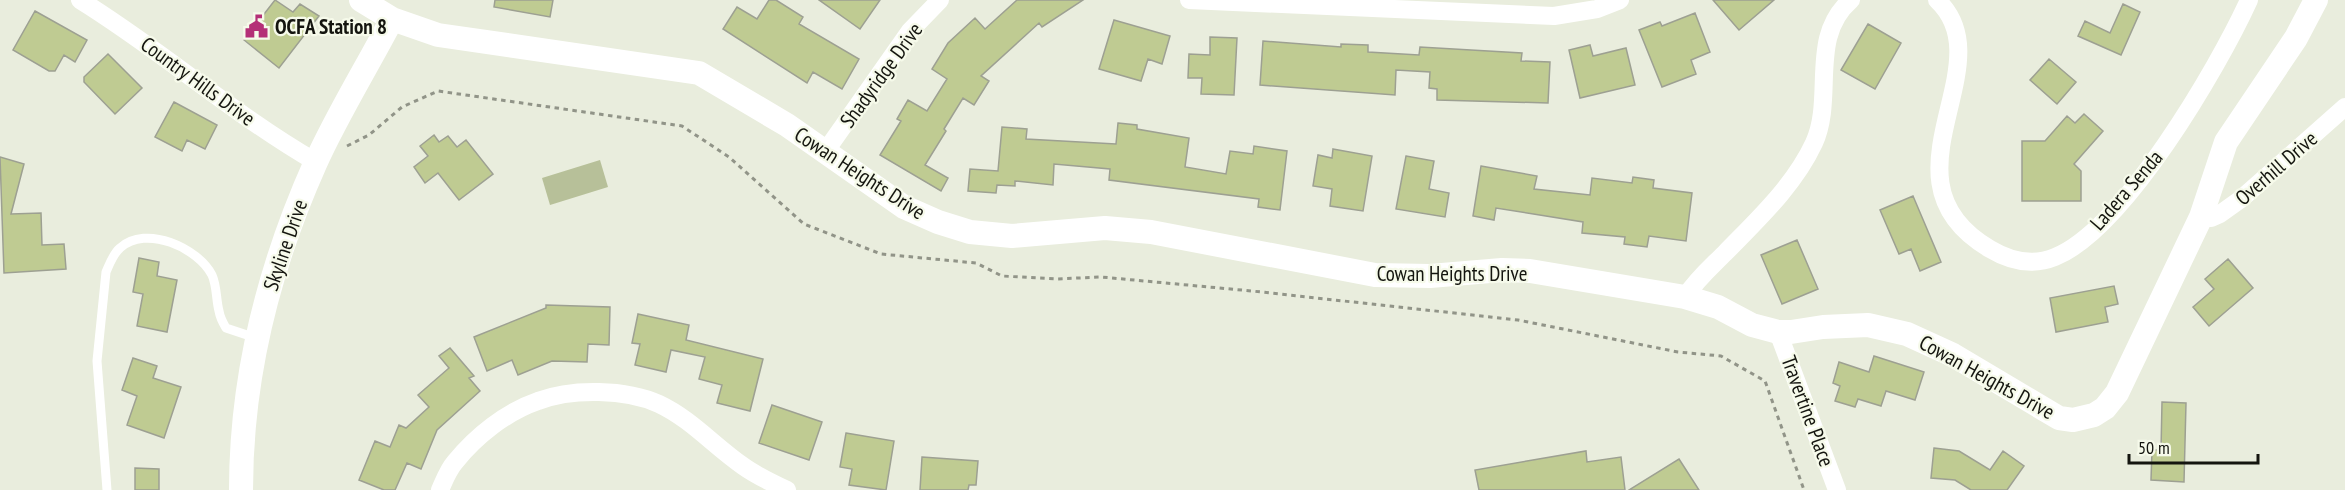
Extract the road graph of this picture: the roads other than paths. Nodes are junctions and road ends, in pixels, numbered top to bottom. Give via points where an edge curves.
1 (80, 0) edge
2 (361, 0) edge
3 (940, 0) edge
4 (1189, 0) edge
5 (1620, 0) edge
6 (1851, 0) edge
7 (1937, 0) edge
8 (2249, 0) edge
9 (2316, 0) edge
10 (392, 19) junction
11 (2345, 107) edge
12 (825, 152) junction
13 (316, 162) junction
14 (2201, 218) junction
15 (1685, 297) junction
16 (1778, 332) junction
17 (258, 338) junction
18 (107, 490) edge
19 (241, 490) edge
20 (440, 490) edge
21 (787, 490) edge
22 (1837, 490) edge

1 - 13 street, Country Hills Drive
2 - 10 street, Cowan Heights Drive
3 - 12 street, Shadyridge Drive via 910,31
4 - 5 street via 1554,16 1597,9
6 - 15 street via 1829,28 1815,142 1779,198 1698,277
7 - 8 street, Ladera Senda via 1954,25 1957,61 1940,150 1939,183 1954,217 1968,232 1989,249 2024,262 2056,257 2105,220 2153,162 2221,55
9 - 14 street, Cowan Heights Drive via 2296,38 2226,142
10 - 12 street, Cowan Heights Drive via 454,39 699,73
10 - 13 street, Skyline Drive
11 - 14 street, Overhill Drive via 2241,199 2220,214
12 - 15 street, Cowan Heights Drive via 904,207 970,232 1012,236 1105,228 1151,232 1375,275 1530,271
13 - 17 street, Skyline Drive via 274,273
14 - 16 street, Cowan Heights Drive via 2116,393 2105,408 2084,419 2059,418 1953,355 1907,334 1868,325
15 - 16 street, Cowan Heights Drive
16 - 22 street, Travertine Place
17 - 18 lane via 226,328 208,268 186,249 147,239 120,248 106,272 97,361
17 - 19 street, Skyline Drive via 243,425
20 - 21 street via 453,464 484,432 511,414 539,400 603,392 658,404 711,439 741,465

